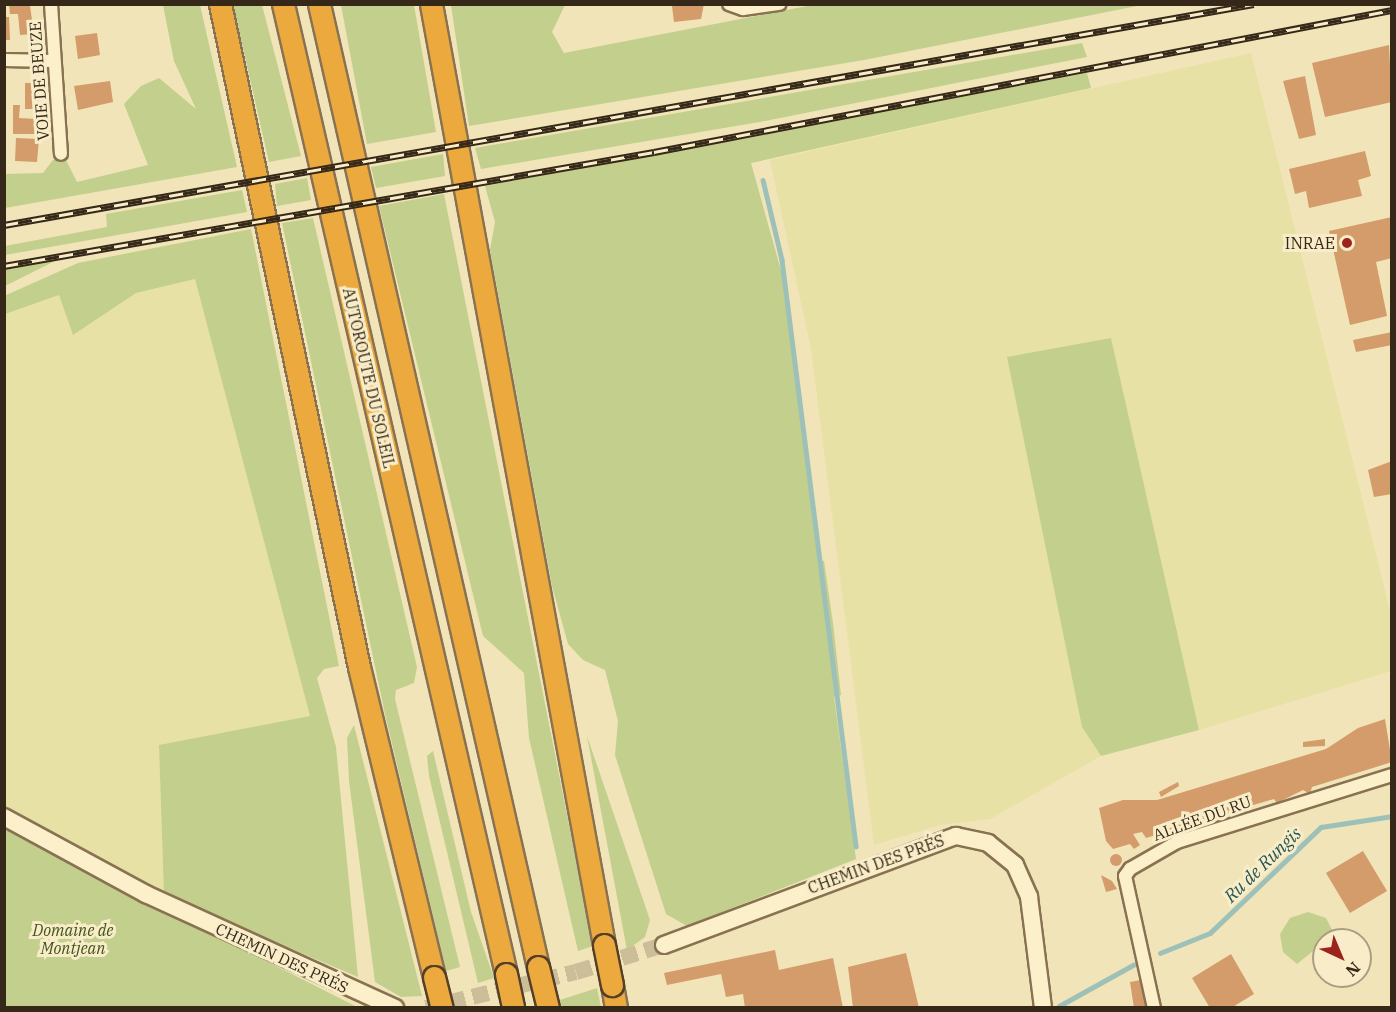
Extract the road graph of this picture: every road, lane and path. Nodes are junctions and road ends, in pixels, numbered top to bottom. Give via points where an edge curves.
1 (51, 4) edge
2 (220, 4) edge
3 (283, 4) edge
4 (319, 4) edge
5 (430, 4) edge
6 (780, 4) edge
7 (730, 5) edge
8 (4, 60) edge
9 (52, 61) junction
10 (61, 154) dead end
11 (1392, 775) edge
12 (4, 817) edge
13 (664, 945) tunnel mouth
14 (396, 1008) edge
15 (442, 1008) edge
16 (513, 1008) edge
17 (548, 1008) edge
18 (616, 1008) edge
19 (1043, 1008) edge
20 (1154, 1008) edge

1 - 9 street, VOIE DE BEUZE
2 - 15 highway, bridge via 359,667
3 - 16 highway, AUTOROUTE DU SOLEIL, bridge
4 - 17 highway, AUTOROUTE DU SOLEIL, bridge
5 - 18 highway, bridge
6 - 7 street
8 - 9 street
9 - 10 street, VOIE DE BEUZE
11 - 20 street, ALLÉE DU RU via 1177,842 1130,868 1125,876
12 - 14 street, CHEMIN DES PRÉS via 170,906
13 - 19 street, CHEMIN DES PRÉS via 956,836 988,843 1015,864 1029,897

